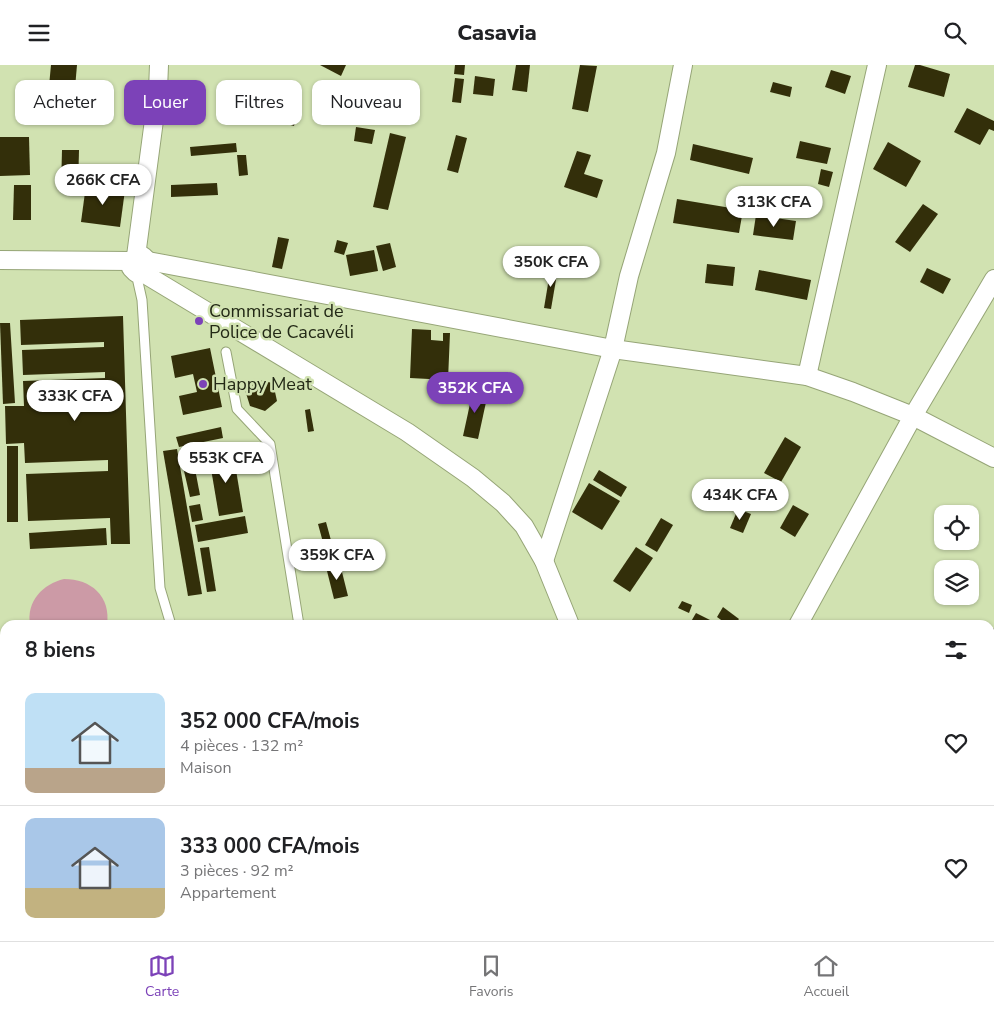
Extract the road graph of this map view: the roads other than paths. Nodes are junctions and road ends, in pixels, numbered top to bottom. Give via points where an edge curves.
1 (159, 65) edge
2 (682, 65) edge
3 (875, 65) edge
4 (0, 260) edge
5 (139, 265) junction
6 (994, 279) edge
7 (614, 349) junction
8 (226, 352) dead end
9 (807, 376) junction
10 (913, 416) junction
11 (994, 458) edge
12 (544, 561) junction
13 (170, 620) edge
14 (298, 620) edge
15 (568, 620) edge
16 (801, 620) edge

1 - 5 street
2 - 7 street via 666,153 628,276
3 - 9 street
4 - 5 street
5 - 7 street
5 - 12 street via 407,432 473,478 524,526
5 - 13 lane via 160,588
6 - 10 street
7 - 9 street
7 - 12 street
8 - 14 lane via 237,409 270,444
9 - 10 street
10 - 11 street
10 - 16 street
12 - 15 street

